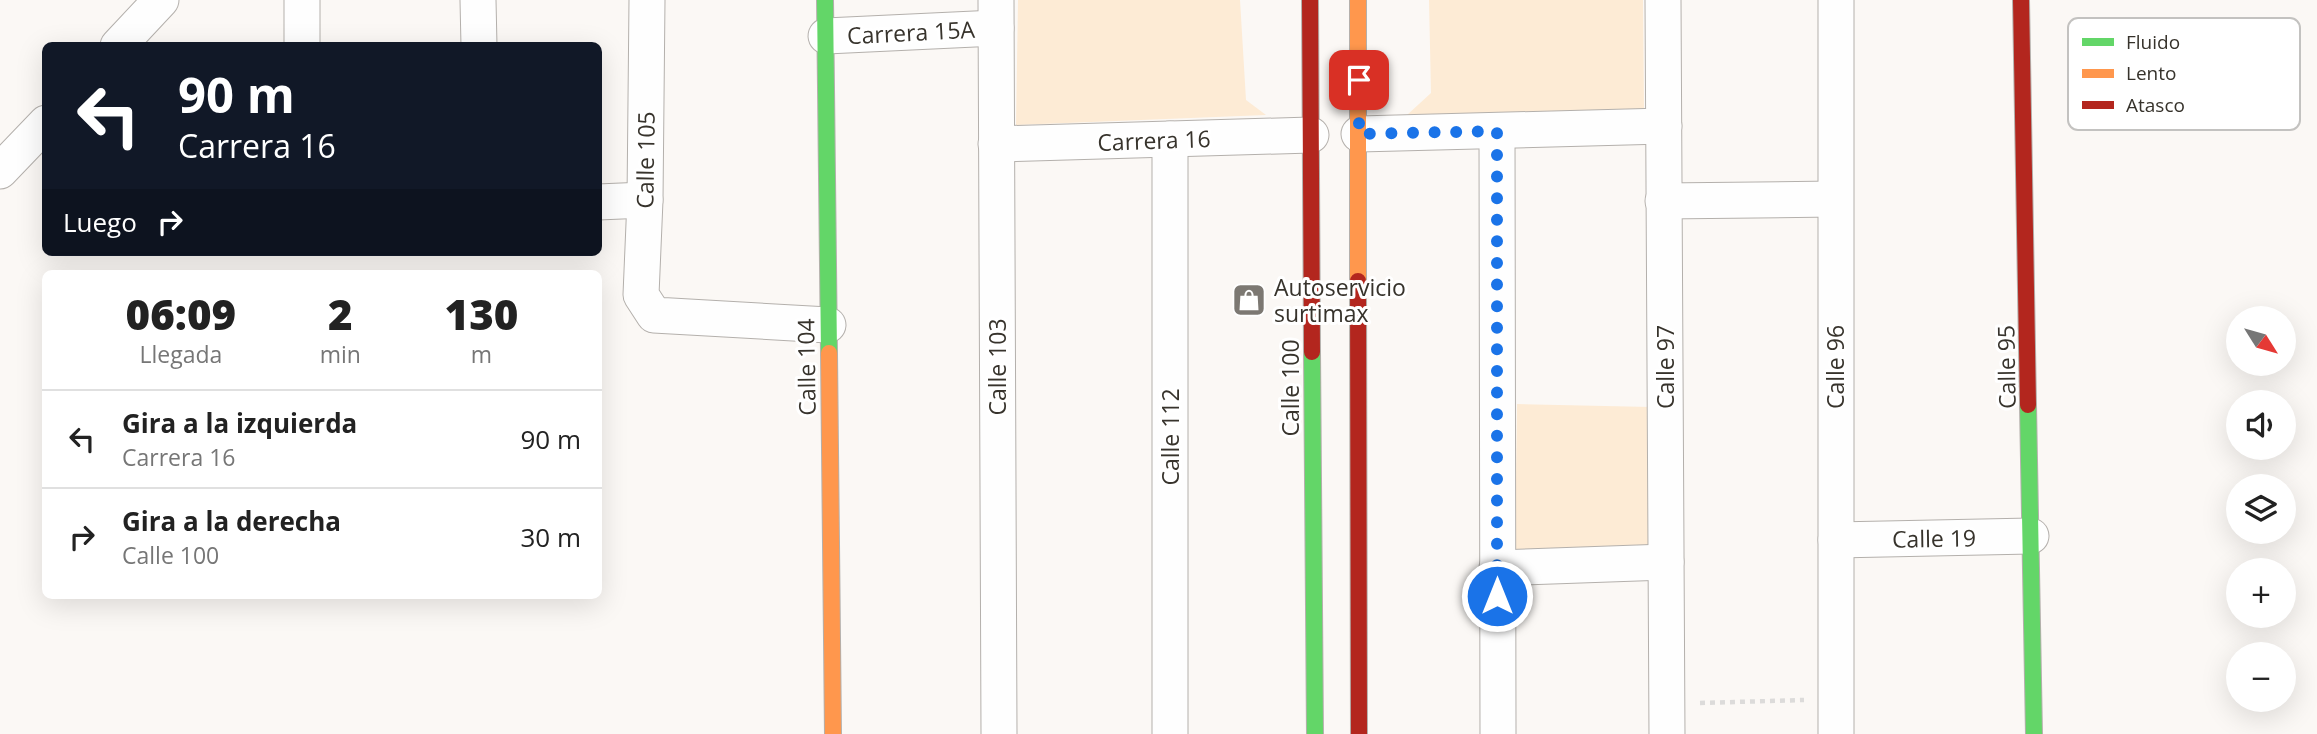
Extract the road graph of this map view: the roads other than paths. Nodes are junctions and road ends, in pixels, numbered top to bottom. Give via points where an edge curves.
1 (161, 0) edge
2 (302, 0) edge
3 (478, 0) edge
4 (647, 0) edge
5 (825, 0) edge
6 (1310, 0) edge
7 (1358, 0) edge
8 (1663, 0) edge
9 (1836, 0) edge
10 (2021, 0) edge
11 (996, 14) edge
12 (826, 36) junction
13 (122, 42) edge
14 (303, 42) edge
15 (479, 42) edge
16 (42, 126) edge
17 (1664, 126) junction
18 (1497, 131) junction
19 (1359, 134) junction
20 (1311, 135) junction
21 (1170, 139) junction
22 (996, 144) junction
23 (0, 171) edge
24 (1834, 199) junction
25 (645, 201) junction
26 (1663, 201) junction
27 (602, 202) edge
28 (828, 325) junction
29 (2032, 536) junction
30 (1836, 540) junction
31 (1666, 562) junction
32 (1497, 568) junction
33 (1667, 719) edge
34 (833, 734) edge
35 (999, 734) edge
36 (1170, 734) edge
37 (1315, 734) edge
38 (1359, 734) edge
39 (1497, 734) edge
40 (1836, 734) edge
41 (2034, 734) edge

1 - 13 street
2 - 14 street
3 - 15 street
4 - 25 street, Calle 105
5 - 12 street, Calle 104
6 - 20 street, Calle 100
7 - 19 street
8 - 17 street, Calle 97
9 - 24 street, Calle 96
10 - 29 street, Calle 95
11 - 12 street, Carrera 15A
11 - 22 street, Calle 103
12 - 28 street, Calle 104
16 - 23 street
17 - 18 street
17 - 26 street, Calle 97
18 - 19 street
18 - 32 street
19 - 38 street
20 - 21 street, Carrera 16
20 - 37 street, Calle 100
21 - 22 street, Carrera 16
21 - 36 street, Calle 112
22 - 35 street, Calle 103
24 - 26 street
24 - 30 street, Calle 96
25 - 27 street
25 - 28 street, Calle 105 via 640,295 654,315
26 - 31 street, Calle 97
28 - 34 street, Calle 104
29 - 30 street, Calle 19
29 - 41 street, Calle 95
30 - 40 street, Calle 96
31 - 32 street
31 - 33 street, Calle 97
32 - 39 street

